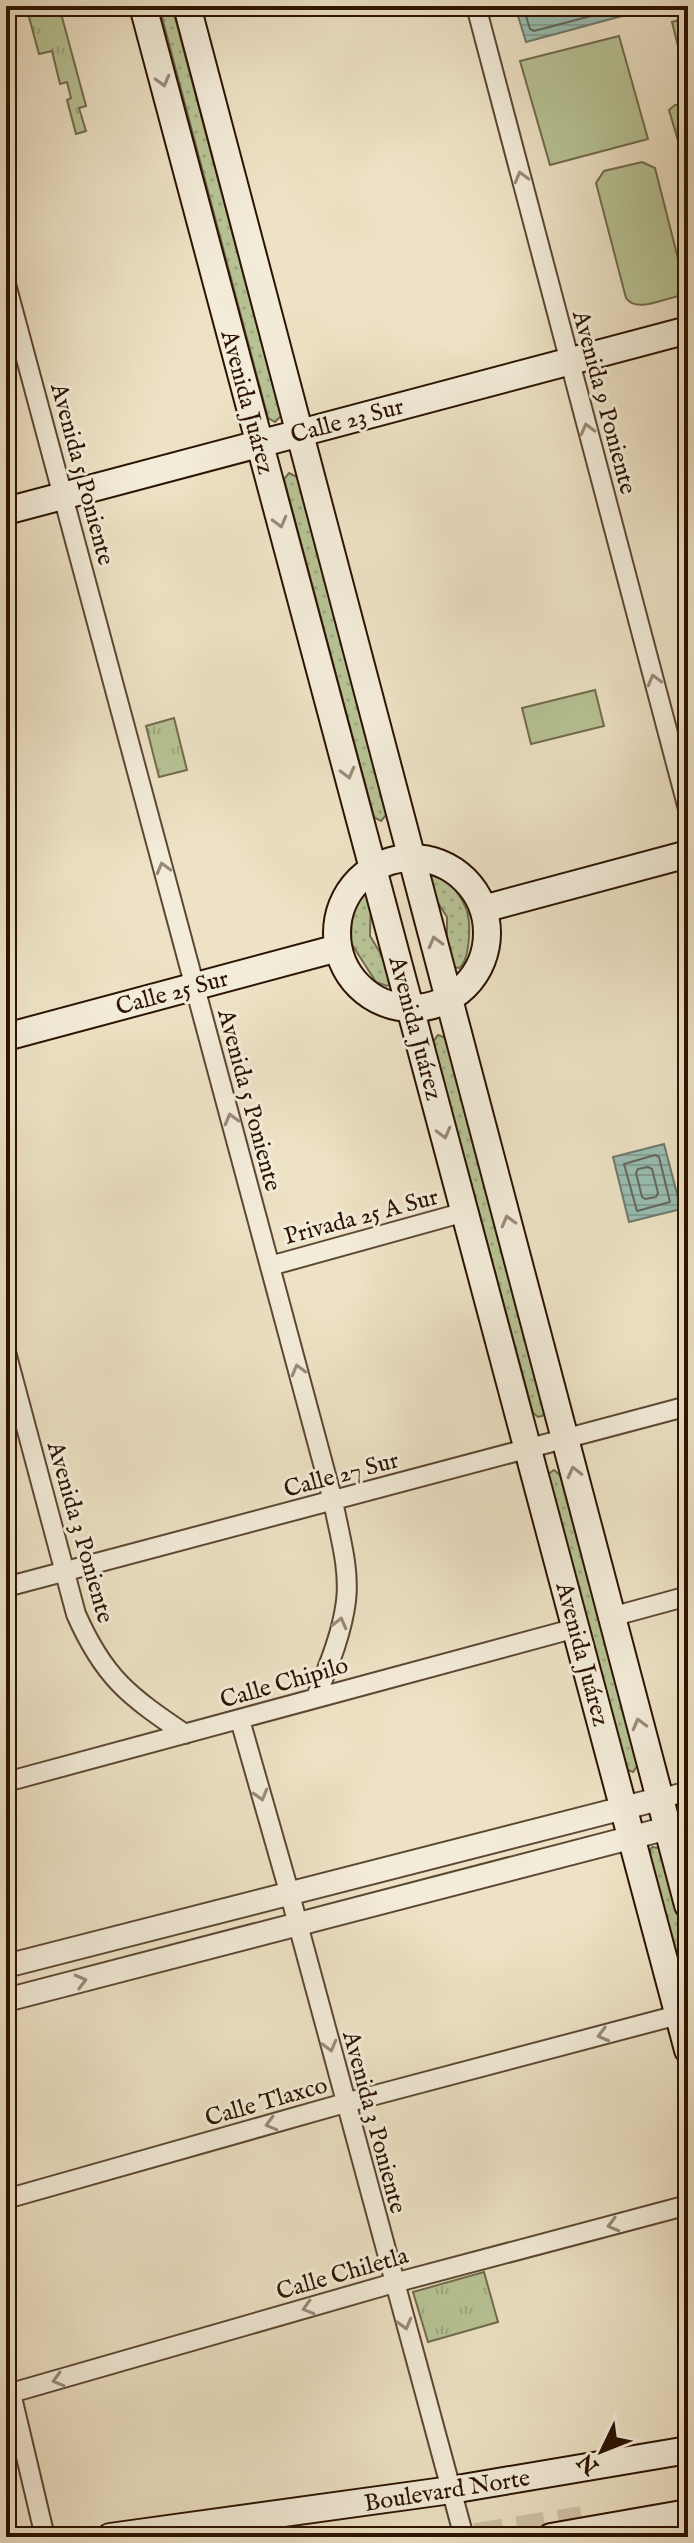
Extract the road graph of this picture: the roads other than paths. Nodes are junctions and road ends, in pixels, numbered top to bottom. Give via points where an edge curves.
1 (143, 6) edge
2 (187, 6) edge
3 (476, 6) edge
4 (6, 284) edge
5 (688, 330) edge
6 (569, 361) junction
7 (300, 432) junction
8 (260, 443) junction
9 (64, 495) junction
10 (6, 511) edge
11 (688, 809) edge
12 (688, 854) edge
13 (412, 858) junction
14 (373, 868) junction
15 (483, 909) junction
16 (338, 948) junction
17 (195, 986) junction
18 (449, 998) junction
19 (410, 1008) junction
20 (6, 1037) edge
21 (465, 1212) junction
22 (270, 1266) junction
23 (6, 1352) edge
24 (688, 1406) edge
25 (566, 1439) junction
26 (528, 1449) junction
27 (333, 1501) junction
28 (65, 1571) junction
29 (6, 1587) edge
30 (688, 1596) edge
31 (611, 1617) junction
32 (576, 1628) junction
33 (316, 1697) junction
34 (240, 1720) junction
35 (185, 1734) junction
36 (6, 1782) edge
37 (688, 1791) edge
38 (659, 1799) junction
39 (625, 1808) junction
40 (678, 1825) edge
41 (633, 1837) junction
42 (290, 1895) junction
43 (688, 1905) edge
44 (298, 1924) junction
45 (6, 1966) edge
46 (6, 2000) edge
47 (678, 2015) junction
48 (688, 2050) edge
49 (345, 2103) junction
50 (6, 2199) edge
51 (688, 2205) edge
52 (394, 2283) junction
53 (8, 2390) edge
54 (688, 2450) edge
55 (451, 2490) junction
56 (688, 2513) edge
57 (45, 2537) edge
58 (110, 2537) edge
59 (464, 2537) edge
60 (551, 2537) edge

1 -> 8 main road, Avenida Juárez
2 - 7 main road, Avenida Juárez
6 -> 3 street, Avenida 9 Poniente
4 - 9 street, Avenida 5 Poniente
5 - 6 main road, Calle 23 Sur
6 - 7 main road, Calle 23 Sur
11 -> 6 street, Avenida 9 Poniente
7 - 8 main road, Calle 23 Sur
7 - 13 main road, Avenida Juárez
8 - 9 main road, Calle 23 Sur
8 -> 14 main road, Avenida Juárez
9 - 10 main road, Calle 23 Sur
17 -> 9 street, Avenida 5 Poniente
12 - 15 main road
13 - 14 main road
13 - 15 main road via 435,861 456,872
18 -> 13 main road, Avenida Juárez
14 - 16 main road via 350,890 341,908
14 - 19 main road, Avenida Juárez
15 - 18 main road via 487,929 478,969
16 - 17 main road, Calle 25 Sur
16 - 19 main road via 345,967 364,990 391,1005
17 - 20 main road, Calle 25 Sur
22 -> 17 street, Avenida 5 Poniente
18 - 19 main road
25 -> 18 main road, Avenida Juárez
19 -> 21 main road, Avenida Juárez
21 - 22 street, Privada 25 A Sur
21 - 26 main road, Avenida Juárez
27 -> 22 street, Avenida 5 Poniente
23 - 28 street, Avenida 3 Poniente
24 - 25 street, Calle 27 Sur
25 - 26 street, Calle 27 Sur
31 -> 25 main road, Avenida Juárez
26 - 27 street, Calle 27 Sur
26 - 32 main road, Avenida Juárez
27 - 28 street, Calle 27 Sur
33 -> 27 street, Avenida 5 Poniente via 346,1601
28 - 29 street, Calle 27 Sur
28 - 35 street, Avenida 3 Poniente via 76,1614 110,1675
30 - 31 street
38 -> 31 main road, Avenida Juárez
32 - 33 street, Calle Chipilo
32 - 39 main road, Avenida Juárez
33 - 34 street, Calle Chipilo
34 - 35 street, Calle Chipilo
34 -> 42 street, Avenida 3 Poniente
35 - 36 street, Calle Chipilo
37 - 38 street
38 - 39 street
38 - 40 main road, Avenida Juárez
39 - 41 main road, Avenida Juárez
39 - 42 street
40 - 41 street
40 - 43 main road, Avenida Juárez
41 - 44 street
41 - 47 main road, Avenida Juárez
42 - 44 street, Avenida 3 Poniente
42 - 45 street
46 -> 44 street
44 -> 49 street, Avenida 3 Poniente
47 - 48 main road, Avenida Juárez
47 -> 49 street, Calle Tlaxco
49 -> 50 street, Calle Tlaxco
49 - 52 street, Avenida 3 Poniente
51 -> 52 street, Calle Chiletla
52 -> 53 street, Calle Chiletla
52 -> 55 street, Avenida 3 Poniente
53 - 57 street
54 - 55 main road, Boulevard Norte
55 - 58 main road, Boulevard Norte
55 - 59 street, Avenida 3 Poniente
56 - 60 main road

